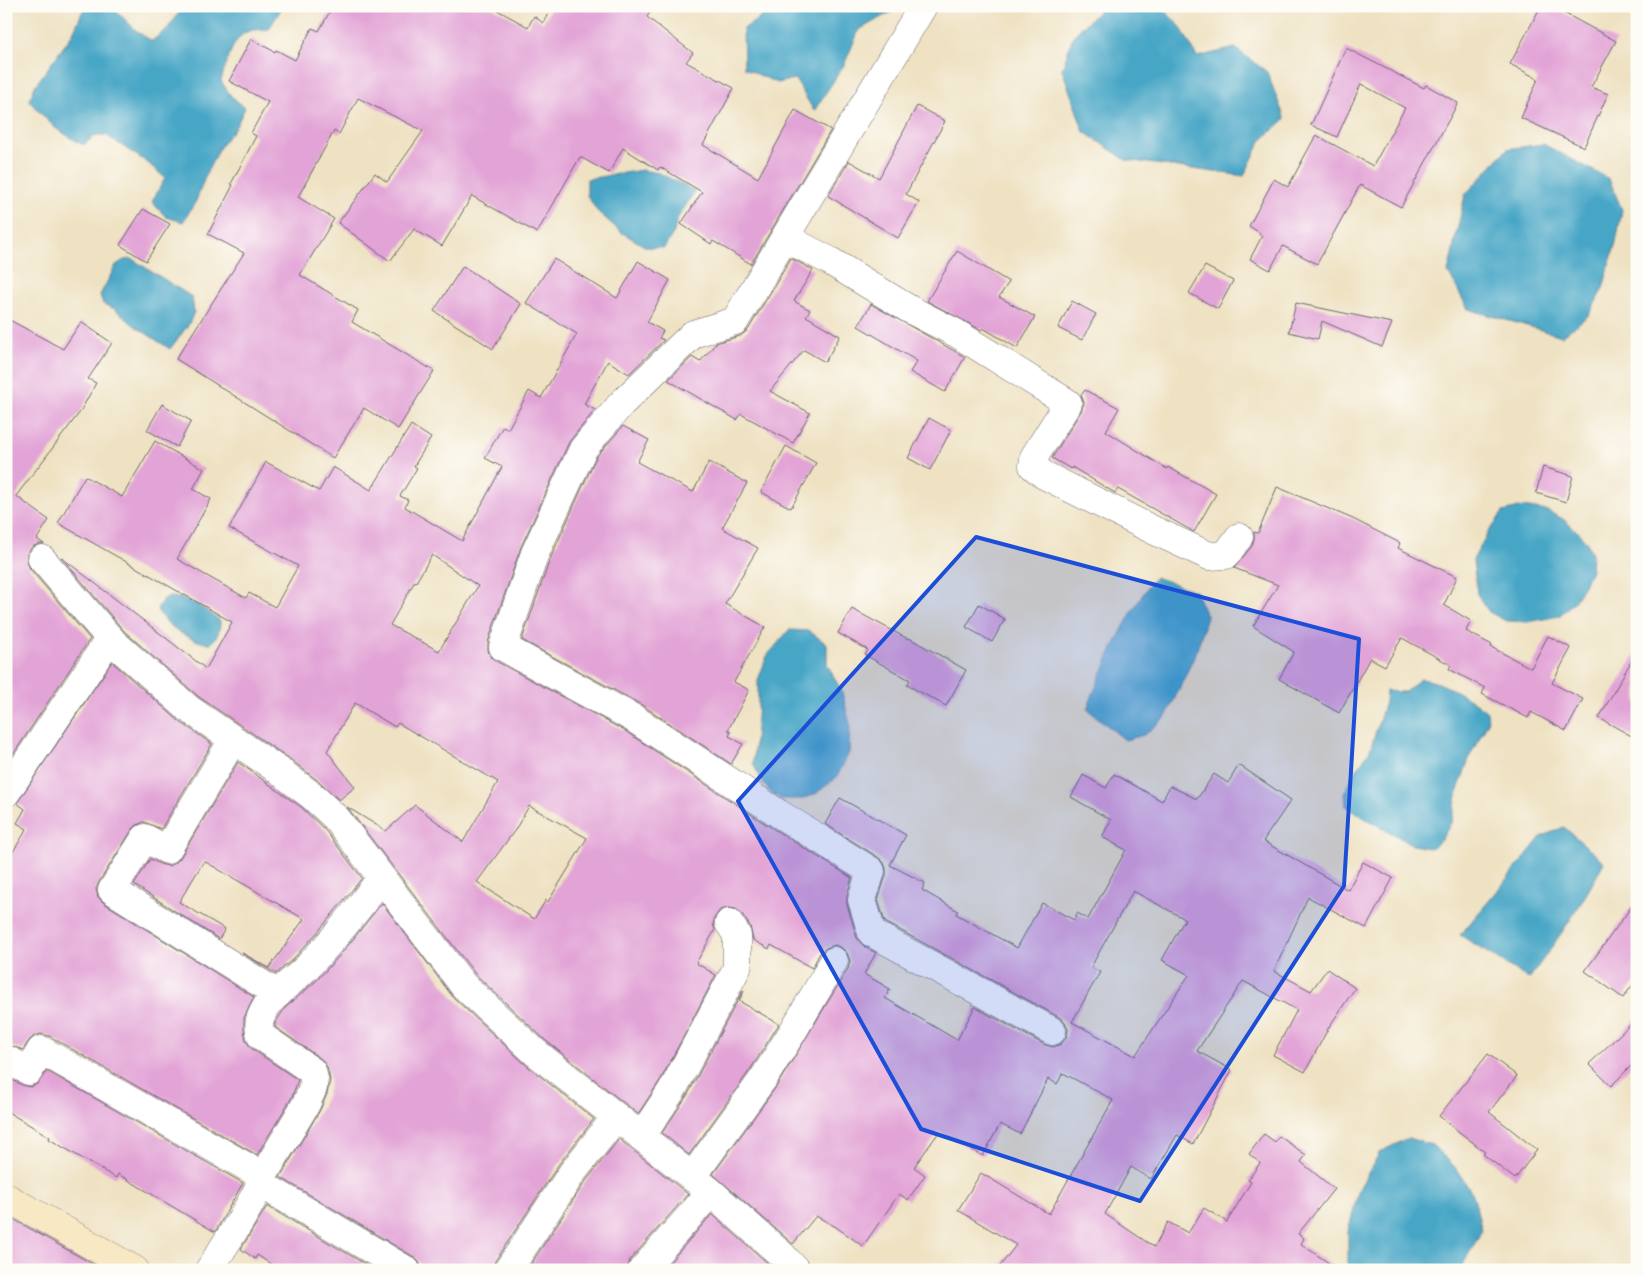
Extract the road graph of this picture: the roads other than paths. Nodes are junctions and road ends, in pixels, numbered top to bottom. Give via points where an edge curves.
1 (923, 6) edge
2 (786, 238) junction
3 (1240, 537) dead end
4 (42, 559) dead end
5 (110, 638) junction
6 (233, 740) junction
7 (6, 793) edge
8 (381, 878) junction
9 (729, 923) dead end
10 (834, 961) dead end
11 (278, 994) junction
12 (1052, 1031) dead end
13 (6, 1059) edge
14 (616, 1117) junction
15 (641, 1137) junction
16 (262, 1180) junction
17 (701, 1185) junction
18 (6, 1197) edge
19 (135, 1270) edge
20 (209, 1270) edge
21 (406, 1270) edge
22 (508, 1270) edge
23 (642, 1270) edge
24 (796, 1270) edge

1 - 2 street
2 - 3 street via 956,333 1068,402 1034,457 1033,466 1044,475 1209,556 1226,555
2 - 12 street via 735,321 693,334 621,404 584,449 536,553 503,647 633,718 871,871 862,900 872,933
4 - 5 street
5 - 6 street via 189,709
5 - 7 street
6 - 8 street via 311,795 337,820
6 - 11 street via 167,850 145,838 112,890
8 - 11 street via 310,965
8 - 14 street via 464,986 535,1052
9 - 15 street via 737,935 738,968 674,1087
10 - 17 street
11 - 16 street via 260,1018 261,1036 312,1071 314,1088
13 - 16 street via 29,1071 41,1050
14 - 15 street
14 - 22 street via 572,1173
15 - 17 street
16 - 20 street
16 - 21 street
17 - 23 street
17 - 24 street
18 - 19 street

